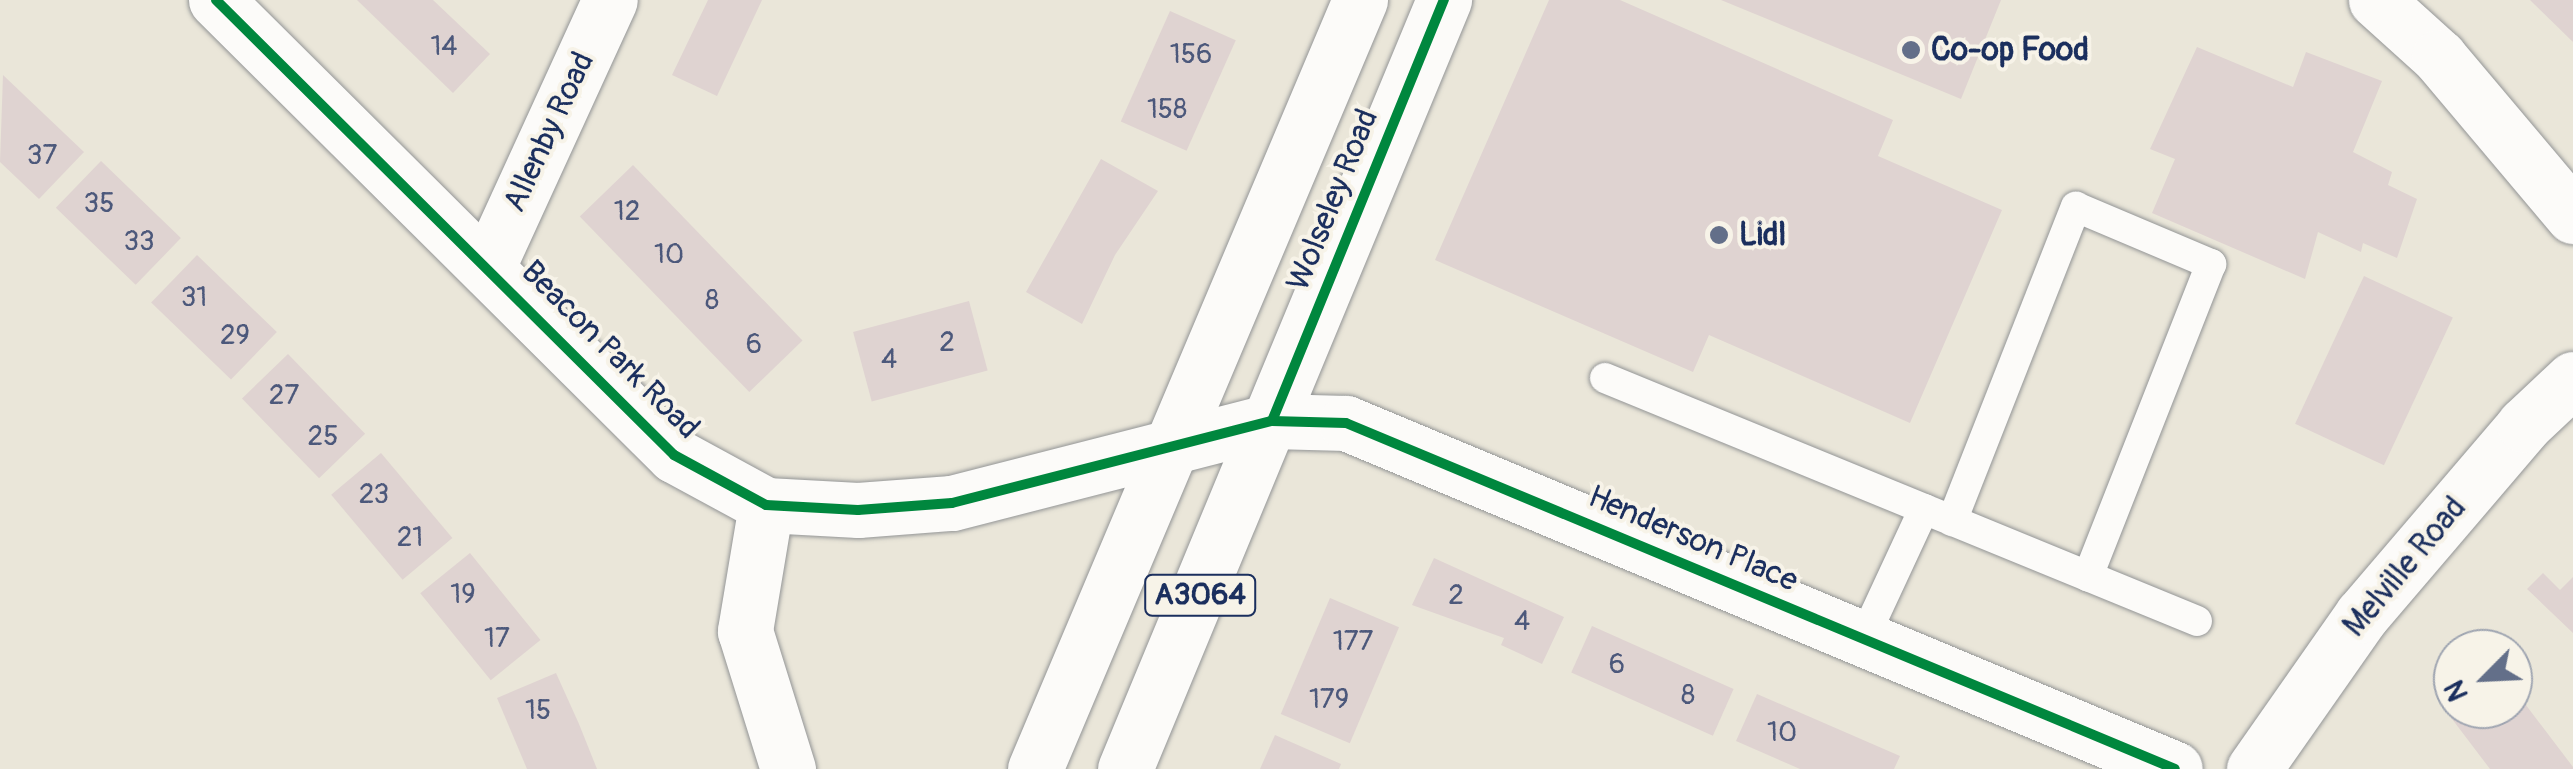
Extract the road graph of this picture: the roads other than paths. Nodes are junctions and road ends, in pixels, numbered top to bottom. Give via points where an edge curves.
1 (216, 0) edge
2 (610, 0) edge
3 (1360, 0) edge
4 (1444, 0) edge
5 (2376, 0) edge
6 (2573, 216) edge
7 (488, 264) junction
8 (1605, 378) dead end
9 (2573, 379) edge
10 (1272, 421) junction
11 (1179, 440) junction
12 (766, 505) junction
13 (1938, 515) junction
14 (2088, 577) junction
15 (2197, 621) dead end
16 (1864, 638) junction
17 (788, 769) edge
18 (1034, 769) edge
19 (1126, 769) edge
20 (2175, 769) edge
21 (2254, 769) edge

1 - 7 street, Beacon Park Road
2 - 7 street, Allenby Road
3 - 11 street, Wolseley Road / A3064
4 - 10 street, Wolseley Road / A3064
5 - 6 street via 2439,57
7 - 12 street, Beacon Park Road via 674,456
8 - 13 lane
9 - 21 street, Melville Road via 2524,425 2362,615
10 - 11 street, Henderson Place
10 - 16 street, Henderson Place via 1346,423
10 - 19 street, Wolseley Road / A3064
11 - 12 street, Beacon Park Road via 1080,474 952,503 858,510
11 - 18 street, Wolseley Road / A3064
12 - 17 street via 745,631
13 - 14 lane
13 - 14 lane via 2076,207 2211,264
13 - 16 lane
14 - 15 lane
16 - 20 street, Henderson Place

